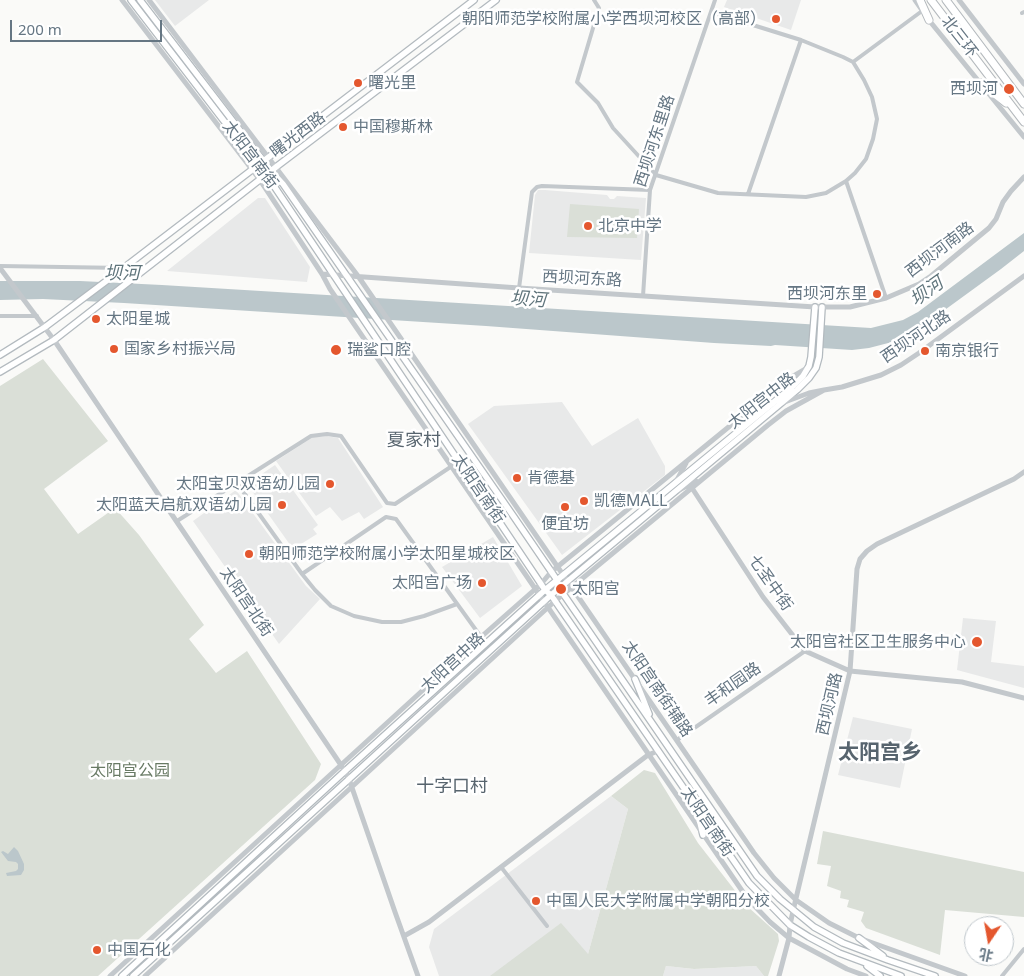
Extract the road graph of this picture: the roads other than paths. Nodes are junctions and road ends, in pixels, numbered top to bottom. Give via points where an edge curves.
1 (122, 0) edge
2 (131, 0) edge
3 (140, 0) edge
4 (149, 0) edge
5 (474, 0) edge
6 (496, 0) edge
7 (594, 0) edge
8 (715, 0) edge
9 (915, 0) edge
10 (920, 0) edge
11 (930, 0) edge
12 (946, 0) edge
13 (959, 0) edge
14 (922, 11) junction
15 (711, 12) junction
16 (929, 20) junction
17 (801, 40) junction
18 (853, 62) junction
19 (981, 83) junction
20 (1024, 84) edge
21 (1024, 104) edge
22 (1016, 111) junction
23 (1024, 122) edge
24 (1024, 137) edge
25 (266, 159) junction
26 (258, 165) junction
27 (252, 170) junction
28 (271, 171) junction
29 (656, 175) junction
30 (1024, 177) edge
31 (260, 180) junction
32 (846, 180) junction
33 (650, 190) junction
34 (748, 194) junction
35 (0, 267) edge
36 (122, 269) junction
37 (322, 274) junction
38 (333, 274) junction
39 (348, 275) junction
40 (358, 276) junction
41 (1024, 276) edge
42 (519, 288) junction
43 (643, 296) junction
44 (886, 298) junction
45 (818, 310) junction
46 (0, 316) edge
47 (37, 316) junction
48 (45, 327) junction
49 (398, 333) joint
50 (54, 340) junction
51 (0, 355) edge
52 (809, 366) junction
53 (0, 372) edge
54 (824, 390) junction
55 (782, 403) junction
56 (688, 460) junction
57 (452, 466) junction
58 (1024, 472) edge
59 (705, 477) junction
60 (676, 482) junction
61 (238, 483) junction
62 (692, 488) junction
63 (675, 492) junction
64 (627, 510) junction
65 (633, 518) junction
66 (177, 522) junction
67 (558, 566) junction
68 (551, 572) junction
69 (302, 574) junction
70 (564, 575) junction
71 (557, 580) junction
72 (568, 582) junction
73 (541, 584) junction
74 (535, 588) junction
75 (560, 588) junction
76 (572, 588) junction
77 (546, 590) junction
78 (540, 595) junction
79 (564, 595) junction
80 (553, 598) junction
81 (457, 604) junction
82 (546, 604) junction
83 (481, 637) junction
84 (805, 651) junction
85 (452, 664) junction
86 (850, 671) junction
87 (635, 679) junction
88 (466, 682) junction
89 (440, 686) junction
90 (441, 696) junction
91 (1024, 698) edge
92 (652, 723) junction
93 (677, 740) junction
94 (658, 751) junction
95 (648, 755) junction
96 (341, 766) junction
97 (345, 771) junction
98 (349, 779) junction
99 (352, 786) junction
100 (696, 806) junction
101 (276, 834) junction
102 (703, 835) junction
103 (259, 840) junction
104 (501, 867) junction
105 (796, 900) junction
106 (794, 911) junction
107 (790, 925) junction
108 (547, 926) dead end
109 (404, 936) junction
110 (789, 938) junction
111 (859, 938) junction
112 (1024, 949) edge
113 (146, 954) junction
114 (888, 960) junction
115 (126, 961) junction
116 (864, 963) junction
117 (110, 976) edge
118 (122, 976) edge
119 (133, 976) edge
120 (145, 976) edge
121 (418, 976) edge
122 (779, 976) edge
123 (866, 976) edge
124 (880, 976) edge
125 (901, 976) edge
126 (934, 976) edge
127 (965, 976) edge
128 (1002, 976) edge

1 - 27 street, 太阳宫南街
2 - 26 main road, 太阳宫南街
3 - 25 main road, 太阳宫南街
4 - 25 street, 太阳宫南街
5 - 25 main road, 曙光西路
6 - 28 main road, 曙光西路
7 - 29 street via 599,8 577,82
8 - 15 street, 西坝河东里路
9 - 14 street
10 - 16 highway
11 - 22 highway, 北三环
12 - 21 highway, 北三环
13 - 20 street
14 - 16 street
14 - 18 street
15 - 17 street
15 - 29 street, 西坝河东里路
16 - 19 street
17 - 18 street
17 - 34 street
18 - 32 street via 872,97 877,118 874,139 866,159
19 - 22 highway
19 - 24 street
22 - 23 highway, 北三环
25 - 26 main road, 曙光西路
25 - 28 main road, 太阳宫南街
26 - 27 main road, 曙光西路
26 - 28 main road, 太阳宫南街
27 - 31 street, 太阳宫南街
27 - 36 main road, 曙光西路
28 - 31 main road, 曙光西路
28 - 38 main road, 太阳宫南街 via 274,186
28 - 39 main road, 太阳宫南街
28 - 40 street, 太阳宫南街
29 - 33 street, 西坝河东里路
29 - 34 street via 718,193
30 - 44 street, 西坝河南路 via 1003,202 989,228 931,276
31 - 37 street, 太阳宫南街
31 - 50 main road, 曙光西路
32 - 34 street via 826,193 806,197
32 - 44 street
33 - 42 street via 537,187 532,192
33 - 43 street, 西坝河东里路
35 - 36 street
35 - 47 street, 太阳宫北街
36 - 48 main road, 曙光西路
37 - 38 street, 西坝河东路
37 - 57 street, 太阳宫南街
38 - 39 street, 西坝河东路
38 - 73 main road, 太阳宫南街
39 - 40 street, 西坝河东路
39 - 68 main road, 太阳宫南街
40 - 42 street, 西坝河东路
40 - 49 street, 太阳宫南街
41 - 54 street, 西坝河北路 via 901,365 881,375
42 - 43 street, 西坝河东路
43 - 45 street, 西坝河东路
44 - 45 street, 西坝河南路 via 850,307
45 - 52 main road, 太阳宫中路
45 - 55 main road, 太阳宫中路 via 819,357 816,368
46 - 47 street
47 - 48 street, 太阳宫北街
48 - 50 street, 太阳宫北街
48 - 51 main road
49 - 67 street, 太阳宫南街辅路
50 - 53 main road
50 - 66 street, 太阳宫北街
52 - 56 street, 太阳宫中路 via 785,381
52 - 60 main road, 太阳宫中路 via 791,388
54 - 55 street, 西坝河北路
54 - 59 street, 太阳宫中路 via 786,411
55 - 63 main road, 太阳宫中路
56 - 60 street
56 - 64 street, 太阳宫中路
57 - 61 street via 395,504 387,503 341,436 327,434 311,436
57 - 74 street, 太阳宫南街
58 - 86 street, 西坝河路 via 877,544 860,559
59 - 62 street, 太阳宫中路
59 - 63 street
60 - 65 main road, 太阳宫中路
61 - 66 street
61 - 69 street
62 - 76 street, 太阳宫中路
62 - 84 street, 七圣中街 via 763,597
63 - 72 main road, 太阳宫中路
64 - 65 street
64 - 67 street, 太阳宫中路
65 - 70 main road, 太阳宫中路
66 - 96 street, 太阳宫北街
67 - 68 street, 太阳宫中路
67 - 70 street, 太阳宫南街辅路
68 - 71 main road, 太阳宫南街
68 - 73 street, 太阳宫中路
69 - 81 street via 332,606 354,616 382,622 401,622
69 - 81 street via 386,516 396,519
70 - 71 main road, 太阳宫中路
70 - 72 street, 太阳宫南街辅路
71 - 75 main road, 太阳宫南街
71 - 77 main road, 太阳宫中路
72 - 75 main road, 太阳宫中路
72 - 76 street, 太阳宫南街辅路
73 - 74 street, 太阳宫中路
73 - 77 main road, 太阳宫南街
74 - 78 street, 太阳宫南街
74 - 83 street, 太阳宫中路
75 - 79 main road, 太阳宫南街
75 - 80 main road, 太阳宫中路
76 - 79 street, 太阳宫中路
76 - 87 street, 太阳宫南街辅路
77 - 78 main road, 太阳宫中路
77 - 80 main road, 太阳宫南街
78 - 82 street, 太阳宫南街
78 - 89 main road, 太阳宫中路
79 - 80 street, 太阳宫中路
79 - 92 main road, 太阳宫南街
80 - 82 main road, 太阳宫中路
80 - 94 main road, 太阳宫南街
81 - 83 street
82 - 88 street, 太阳宫中路
82 - 90 main road, 太阳宫中路
82 - 95 street, 太阳宫南街
83 - 85 street, 太阳宫中路
84 - 86 street, 七圣中街
84 - 93 street, 丰和园路
85 - 89 street
85 - 96 street, 太阳宫中路
86 - 91 street, 七圣中街 via 962,682
86 - 105 street, 西坝河路
87 - 92 main road
87 - 93 street, 太阳宫南街辅路
88 - 90 street
88 - 99 street, 太阳宫中路
89 - 97 main road, 太阳宫中路
90 - 98 main road, 太阳宫中路
92 - 106 main road, 太阳宫南街 via 757,876
93 - 105 street, 太阳宫南街辅路 via 754,853
94 - 95 street
94 - 100 main road, 太阳宫南街
95 - 102 street, 太阳宫南街
95 - 104 street
96 - 97 street, 太阳宫北街
96 - 103 street, 太阳宫中路
97 - 98 street, 太阳宫北街
97 - 101 main road, 太阳宫中路
98 - 99 street, 太阳宫北街
98 - 119 main road, 太阳宫中路
99 - 109 street, 太阳宫北街
99 - 120 street, 太阳宫中路
100 - 102 main road
100 - 107 main road, 太阳宫南街 via 749,883
101 - 103 street
101 - 113 main road, 太阳宫中路
102 - 110 street, 太阳宫南街 via 747,898
103 - 115 street, 太阳宫中路
104 - 108 street
104 - 109 street via 429,922
105 - 106 street, 西坝河路
105 - 111 street, 太阳宫南街辅路 via 829,923
106 - 107 street, 西坝河路
106 - 114 main road, 太阳宫南街 via 814,927 844,943
107 - 110 street, 西坝河路
107 - 116 main road, 太阳宫南街 via 839,953
109 - 121 street, 太阳宫北街
110 - 122 street, 西坝河路
110 - 123 street, 太阳宫南街
111 - 114 main road
111 - 127 street, 太阳宫南街辅路
112 - 128 street
113 - 115 street
113 - 118 main road, 太阳宫中路
114 - 126 main road, 太阳宫南街
115 - 117 street, 太阳宫中路
116 - 124 main road
116 - 125 main road, 太阳宫南街

